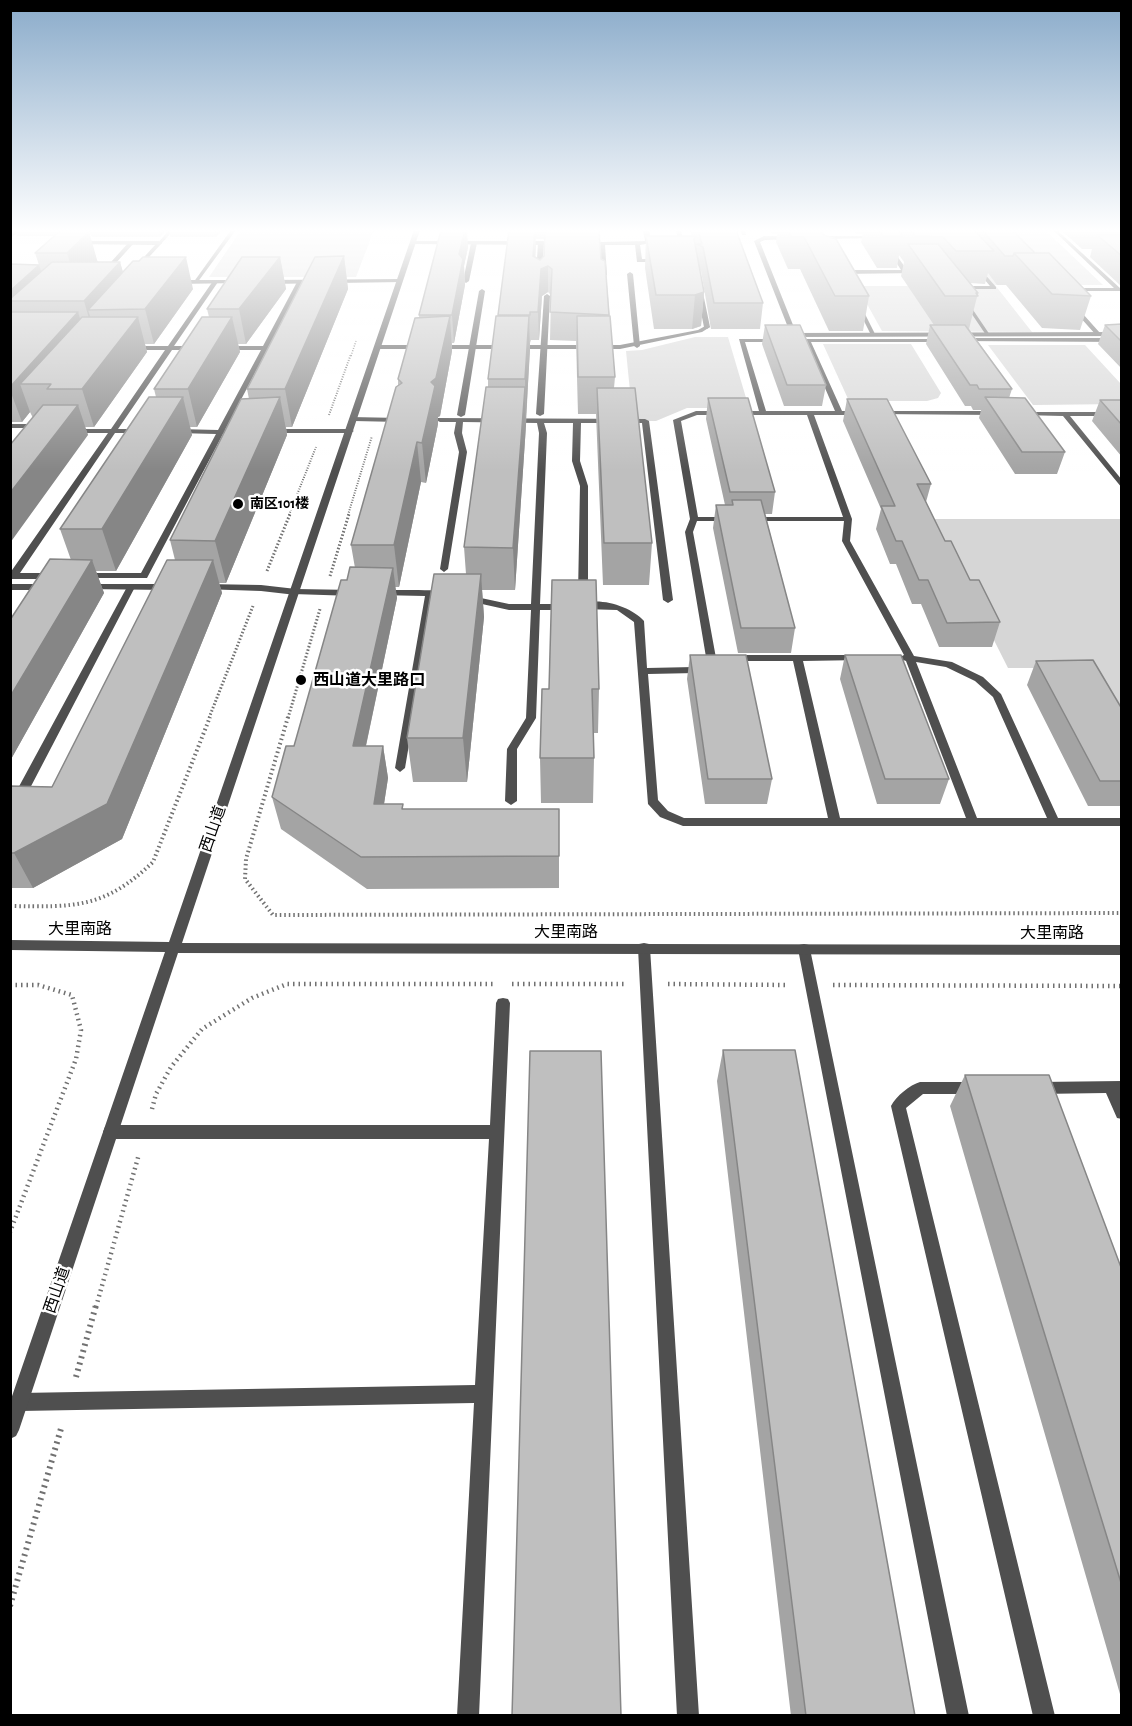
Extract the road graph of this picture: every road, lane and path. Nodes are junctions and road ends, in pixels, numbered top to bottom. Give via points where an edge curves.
1 (195, 311) edge
2 (285, 311) edge
3 (390, 311) edge
4 (478, 311) edge
5 (546, 311) edge
6 (634, 311) edge
7 (704, 311) edge
8 (784, 311) edge
9 (861, 311) edge
10 (971, 311) edge
11 (1076, 311) edge
12 (988, 334) junction
13 (1098, 334) junction
14 (1122, 334) edge
15 (783, 335) edge
16 (794, 335) junction
17 (874, 335) junction
18 (807, 340) junction
19 (970, 340) junction
20 (1122, 340) edge
21 (472, 346) junction
22 (637, 346) junction
23 (378, 347) junction
24 (545, 347) junction
25 (124, 348) edge
26 (169, 348) junction
27 (205, 348) edge
28 (217, 348) edge
29 (265, 348) junction
30 (976, 349) edge
31 (1015, 404) edge
32 (763, 413) junction
33 (810, 413) junction
34 (839, 413) junction
35 (999, 413) edge
36 (1010, 413) edge
37 (1021, 413) junction
38 (1065, 414) junction
39 (1122, 414) edge
40 (34, 417) edge
41 (461, 417) junction
42 (540, 417) junction
43 (354, 419) junction
44 (376, 420) junction
45 (400, 420) edge
46 (440, 420) dead end
47 (577, 420) junction
48 (10, 426) edge
49 (27, 429) junction
50 (67, 431) edge
51 (112, 431) junction
52 (156, 431) edge
53 (166, 431) edge
54 (266, 431) edge
55 (350, 431) junction
56 (221, 432) junction
57 (232, 432) edge
58 (16, 438) edge
59 (1122, 486) edge
60 (694, 519) junction
61 (848, 519) junction
62 (444, 569) dead end
63 (12, 576) edge
64 (62, 576) edge
65 (73, 576) edge
66 (10, 587) edge
67 (54, 587) edge
68 (76, 587) edge
69 (131, 587) junction
70 (178, 587) edge
71 (190, 587) edge
72 (296, 592) junction
73 (325, 592) junction
74 (430, 593) junction
75 (668, 600) dead end
76 (583, 606) junction
77 (536, 607) junction
78 (711, 658) junction
79 (797, 658) junction
80 (909, 658) junction
81 (643, 671) junction
82 (400, 768) dead end
83 (22, 792) edge
84 (511, 801) dead end
85 (835, 822) junction
86 (973, 822) junction
87 (1122, 822) edge
88 (1055, 823) junction
89 (110, 898) dead end
90 (10, 906) edge
91 (1122, 913) edge
92 (10, 945) edge
93 (173, 946) junction
94 (644, 948) junction
95 (804, 949) junction
96 (1122, 950) edge
97 (10, 985) edge
98 (503, 1003) dead end
99 (202, 1029) dead end
100 (1116, 1087) edge
101 (992, 1088) edge
102 (1027, 1088) edge
103 (1122, 1113) edge
104 (110, 1132) junction
105 (145, 1132) junction
106 (497, 1132) junction
107 (10, 1232) edge
108 (483, 1394) junction
109 (69, 1401) junction
110 (20, 1402) junction
111 (10, 1430) edge
112 (10, 1606) edge
113 (468, 1716) edge
114 (688, 1716) edge
115 (958, 1716) edge
116 (1044, 1716) edge

1 - 26 street
2 - 29 street
3 - 23 street, 西山道
4 - 21 street
5 - 24 street
6 - 22 street
7 - 22 street via 707,327 700,331
8 - 16 street
9 - 17 street
10 - 12 street
11 - 13 street
12 - 13 street
12 - 17 street
13 - 14 street
15 - 16 street
16 - 17 street
18 - 19 street
18 - 32 street via 741,340
18 - 34 street
19 - 20 street
19 - 30 street
21 - 23 street
21 - 24 street
21 - 41 street
22 - 24 street
23 - 43 street, 西山道
24 - 42 street
25 - 26 street
26 - 27 street
26 - 51 street
28 - 29 street
29 - 56 street
31 - 37 street
32 - 33 street
32 - 60 street via 696,413 677,420
33 - 34 street
33 - 61 street
34 - 35 street
36 - 37 street
37 - 38 street
38 - 39 street
38 - 59 street
40 - 49 street
41 - 42 street
41 - 46 street
41 - 62 street via 458,433 463,452
42 - 47 street
42 - 77 street via 543,433
43 - 44 street
43 - 55 street, 西山道
44 - 45 street
44 - 73 path
47 - 75 street via 645,420
47 - 76 street via 576,461 584,486
48 - 49 street
49 - 58 street
50 - 51 street
51 - 52 street
51 - 63 street
53 - 56 street
54 - 55 street
55 - 72 street, 西山道
56 - 57 street
56 - 65 street via 144,576
60 - 61 street
60 - 78 street via 689,532
61 - 80 street via 846,541
63 - 64 street
66 - 67 street
68 - 69 street
69 - 70 street
69 - 83 street
71 - 72 street
72 - 73 street
72 - 93 street, 西山道
73 - 74 street
73 - 91 path via 246,860 245,879 273,915
74 - 77 street via 509,607
74 - 82 street
76 - 77 street
76 - 81 street via 629,610 639,621
77 - 84 street via 531,718 512,749
78 - 79 street
78 - 81 street via 696,670
79 - 80 street
79 - 85 street
80 - 86 street
80 - 88 street via 949,664 979,679 997,696
81 - 85 street via 652,801 664,814 683,822
85 - 86 street
86 - 88 street
87 - 88 street
89 - 90 path via 69,907
92 - 93 street, 大里南路
93 - 94 street, 大里南路
93 - 104 street, 西山道
94 - 95 street, 大里南路
94 - 114 street
95 - 96 street, 大里南路
95 - 115 street
97 - 107 path via 38,985 72,995 81,1030 76,1059
98 - 106 street
99 - 105 path via 171,1067 156,1094
100 - 102 street
100 - 103 street
101 - 116 street via 920,1088 898,1106
104 - 105 street
104 - 110 street, 西山道
105 - 106 street
105 - 109 path
106 - 108 street
108 - 109 street
108 - 113 street
109 - 110 street
109 - 112 path
110 - 111 street, 西山道

